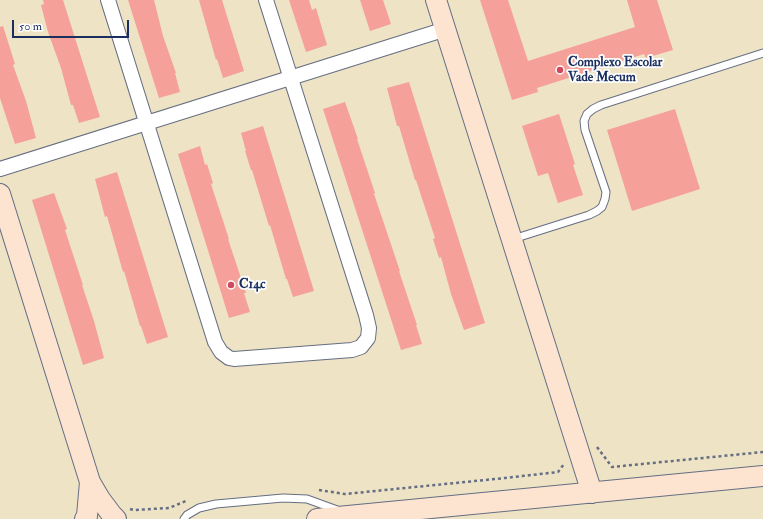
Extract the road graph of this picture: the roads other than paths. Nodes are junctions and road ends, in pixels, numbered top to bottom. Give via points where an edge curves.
1 (108, 0) edge
2 (266, 0) edge
3 (436, 0) edge
4 (446, 29) junction
5 (763, 53) edge
6 (291, 78) junction
7 (146, 123) junction
8 (0, 169) edge
9 (0, 194) edge
10 (512, 239) junction
11 (763, 476) edge
12 (90, 482) junction
13 (592, 492) junction
14 (111, 513) edge
15 (351, 516) junction
16 (85, 519) edge
17 (184, 519) edge
18 (318, 519) edge

1 - 7 street
2 - 6 street
3 - 4 street
4 - 6 street
4 - 10 street
5 - 10 lane via 593,109 584,121 606,192 602,207 589,215
6 - 7 street
6 - 7 street via 369,328 365,343 352,350 234,359 221,352 215,342
7 - 8 street
9 - 12 street
10 - 13 street
11 - 13 street
12 - 14 street
12 - 16 street
13 - 15 street
15 - 17 lane via 307,499 283,498 216,504 199,508
15 - 18 street

